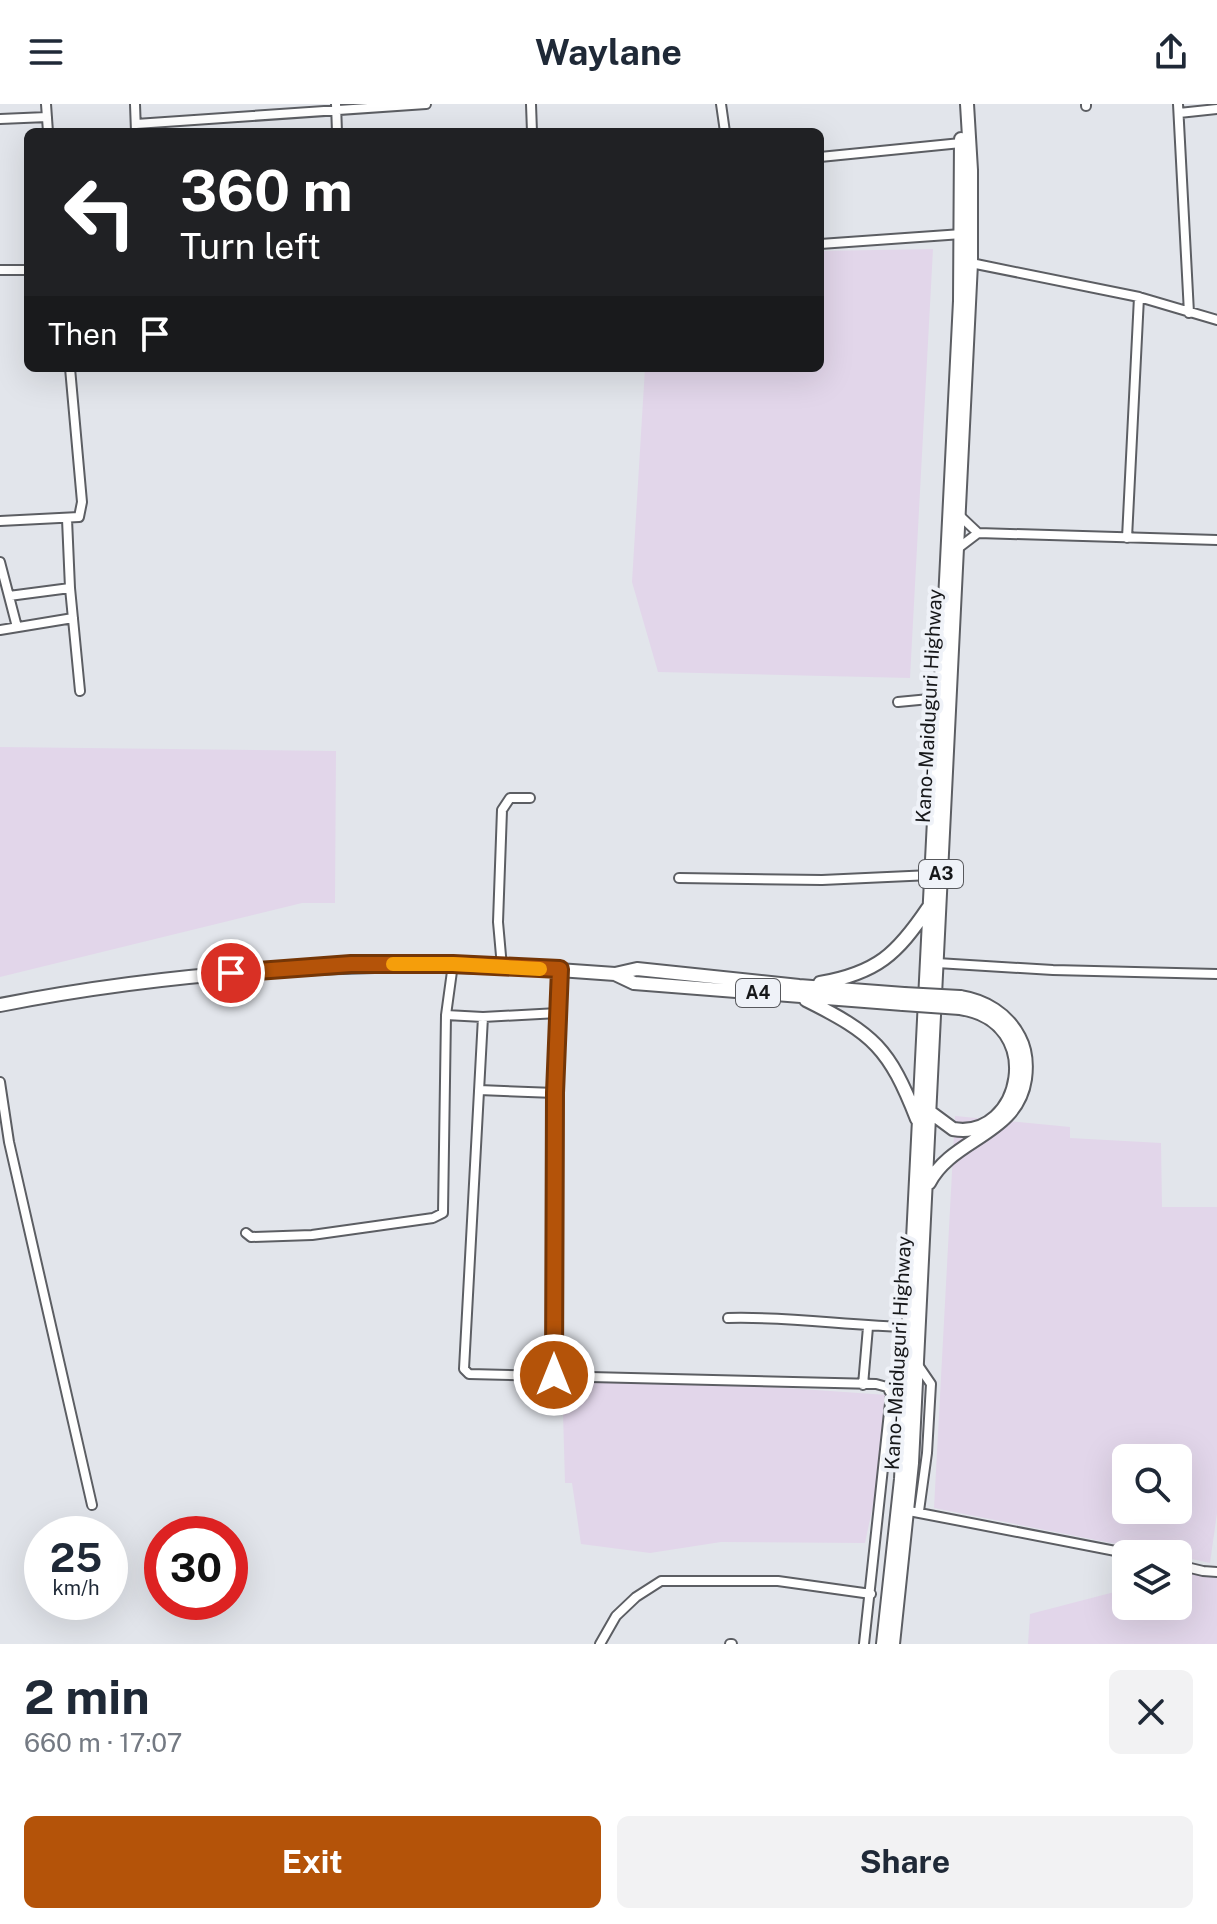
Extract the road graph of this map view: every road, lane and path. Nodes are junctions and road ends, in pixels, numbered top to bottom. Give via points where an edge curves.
1 (46, 104) edge
2 (135, 104) edge
3 (426, 104) edge
4 (531, 104) edge
5 (721, 104) edge
6 (959, 104) edge
7 (967, 104) edge
8 (337, 108) edge
9 (1178, 108) edge
10 (1217, 109) edge
11 (47, 117) junction
12 (0, 119) edge
13 (48, 128) edge
14 (136, 128) edge
15 (532, 128) edge
16 (724, 128) edge
17 (961, 143) junction
18 (824, 157) edge
19 (962, 234) junction
20 (824, 244) edge
21 (971, 263) junction
22 (0, 270) edge
23 (24, 270) edge
24 (1139, 297) junction
25 (1189, 313) junction
26 (1217, 320) edge
27 (70, 372) edge
28 (959, 515) junction
29 (67, 519) junction
30 (0, 521) edge
31 (978, 533) junction
32 (1127, 538) junction
33 (1217, 540) edge
34 (957, 549) junction
35 (0, 562) edge
36 (70, 588) junction
37 (9, 596) junction
38 (73, 618) junction
39 (17, 627) junction
40 (0, 630) edge
41 (80, 691) dead end
42 (940, 698) junction
43 (898, 702) dead end
44 (530, 798) dead end
45 (931, 875) junction
46 (679, 878) dead end
47 (930, 905) junction
48 (937, 963) junction
49 (453, 964) junction
50 (502, 967) junction
51 (560, 969) junction
52 (1217, 974) edge
53 (799, 992) junction
54 (960, 1002) junction
55 (0, 1005) edge
56 (558, 1013) junction
57 (446, 1015) junction
58 (483, 1017) junction
59 (0, 1082) edge
60 (479, 1090) junction
61 (555, 1093) junction
62 (930, 1112) junction
63 (919, 1124) junction
64 (927, 1186) junction
65 (246, 1233) dead end
66 (728, 1318) dead end
67 (868, 1327) junction
68 (914, 1327) junction
69 (554, 1375) junction
70 (863, 1385) junction
71 (92, 1505) dead end
72 (914, 1511) junction
73 (1112, 1551) edge
74 (1192, 1568) edge
75 (1217, 1572) edge
76 (871, 1594) junction
77 (600, 1644) edge
78 (864, 1644) edge
79 (883, 1644) edge
80 (893, 1644) edge

1 - 11 street
2 - 14 street
3 - 8 street
4 - 15 street
5 - 16 street
6 - 17 highway, Kano-Maiduguri Highway / A3
7 - 21 highway, Kano-Maiduguri Highway / A3
8 - 14 street
9 - 10 street
9 - 25 street
11 - 12 street
11 - 13 street
17 - 18 street
17 - 19 highway, Kano-Maiduguri Highway / A3
19 - 20 street
19 - 42 highway, Kano-Maiduguri Highway / A3
21 - 24 street
21 - 28 highway, Kano-Maiduguri Highway / A3
22 - 23 street
24 - 25 street
24 - 32 street
25 - 26 street
27 - 29 street via 82,502 79,517
28 - 31 street
28 - 34 highway, Kano-Maiduguri Highway / A3
29 - 30 street
29 - 36 street
31 - 32 street
31 - 34 street
32 - 33 street
34 - 48 highway, Kano-Maiduguri Highway / A3
35 - 37 street
36 - 37 street
36 - 38 street
37 - 39 street
38 - 39 street
38 - 41 street
39 - 40 street
42 - 43 street
42 - 45 highway, Kano-Maiduguri Highway / A3
44 - 50 street via 510,798 502,810
45 - 46 street
45 - 47 highway, Kano-Maiduguri Highway / A3
47 - 53 highway via 898,950 882,962
47 - 63 highway, Kano-Maiduguri Highway / A3
48 - 52 street
48 - 62 highway, Kano-Maiduguri Highway / A3
49 - 50 highway, A4
49 - 55 highway, A4 via 351,964 208,975
49 - 57 street
50 - 51 highway, A4
51 - 53 highway, A4 via 615,974 634,983
51 - 56 street
53 - 54 highway, A4, bridge
53 - 63 highway via 875,1042 891,1062
54 - 62 highway, A4 via 994,1020 1008,1036 1016,1065 1013,1091 999,1113 977,1128 953,1129
54 - 64 highway, A4 via 980,1002 1011,1025 1024,1050 1026,1076 1021,1098 1006,1118 950,1155
56 - 58 street
56 - 61 street
57 - 58 street
57 - 65 street via 443,1213 312,1235
58 - 60 street
59 - 71 street
60 - 61 street
60 - 69 street via 464,1369 469,1374
61 - 69 street
62 - 64 highway, Kano-Maiduguri Highway / A3
63 - 68 highway, Kano-Maiduguri Highway / A3
64 - 68 highway, Kano-Maiduguri Highway / A3
66 - 67 street
67 - 68 street
67 - 70 street
68 - 72 highway, Kano-Maiduguri Highway / A3
68 - 79 highway, Kano-Maiduguri Highway / A3
69 - 70 street
70 - 76 street via 887,1387 891,1394
72 - 73 street
72 - 80 highway, Kano-Maiduguri Highway / A3
74 - 75 street
76 - 77 street via 778,1581 661,1581 616,1616
76 - 78 street

